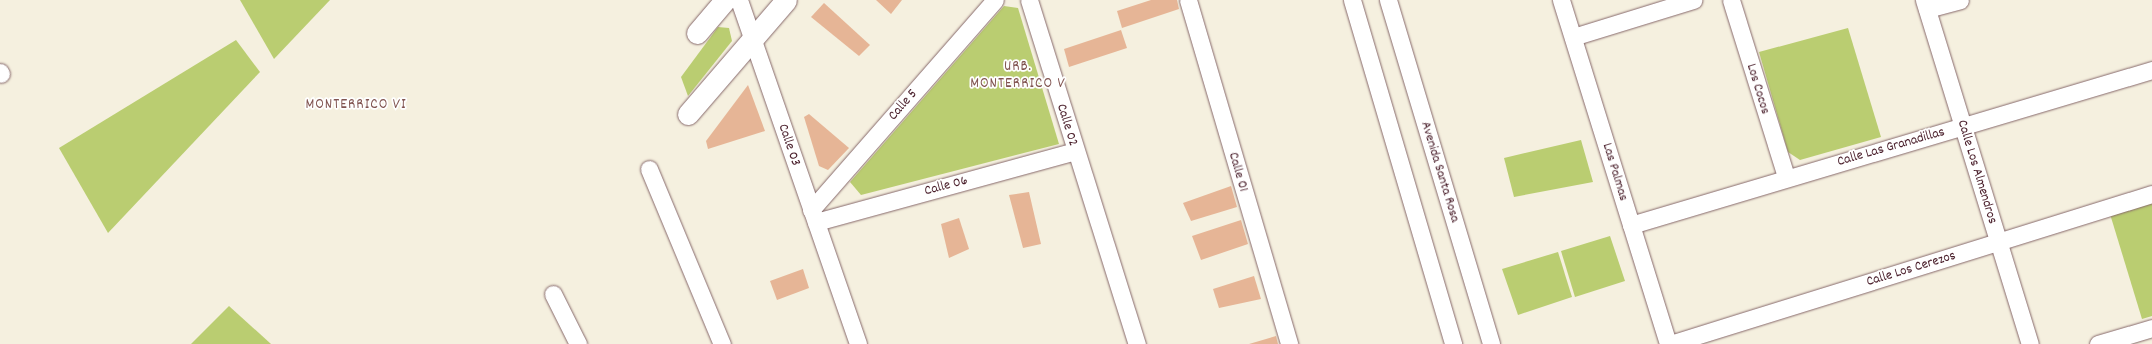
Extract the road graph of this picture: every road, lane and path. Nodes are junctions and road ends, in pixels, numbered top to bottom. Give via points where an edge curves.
1 (725, 0) edge
2 (739, 0) edge
3 (786, 0) edge
4 (995, 0) edge
5 (1029, 0) edge
6 (1188, 0) edge
7 (1352, 0) edge
8 (1388, 0) edge
9 (1561, 0) edge
10 (1692, 0) edge
11 (1731, 0) edge
12 (1960, 0) edge
13 (1925, 5) edge
14 (697, 33) dead end
15 (1573, 37) junction
16 (752, 39) junction
17 (2152, 70) edge
18 (688, 114) dead end
19 (1963, 126) junction
20 (1075, 151) junction
21 (649, 169) dead end
22 (1786, 177) junction
23 (2152, 194) edge
24 (813, 216) junction
25 (1631, 225) junction
26 (1999, 241) junction
27 (553, 294) dead end
28 (2152, 328) edge
29 (578, 344) edge
30 (722, 344) edge
31 (858, 344) edge
32 (1137, 344) edge
33 (1289, 344) edge
34 (1453, 344) edge
35 (1491, 344) edge
36 (1669, 344) edge
37 (2030, 344) edge
38 (2098, 344) edge

1 - 14 street
2 - 16 street, Calle 03
3 - 16 street
4 - 24 street, Calle 5
5 - 20 street, Calle 02
6 - 33 street, Calle 01
7 - 34 street
8 - 35 street, Avenida Santa Rosa
9 - 15 street, Las Palmas
10 - 15 street
11 - 22 street, Los Cocos
12 - 13 street
13 - 19 street, Calle Los Almendros
15 - 25 street, Las Palmas
16 - 18 street
16 - 24 street, Calle 03
17 - 19 street, Calle Las Granadillas
19 - 22 street, Calle Las Granadillas
19 - 26 street, Calle Los Almendros
20 - 24 street, Calle 06
20 - 32 street, Calle 02
21 - 30 street
22 - 25 street, Calle Las Granadillas
23 - 26 street, Calle Los Cerezos
24 - 31 street, Calle 03
25 - 36 street, Las Palmas
26 - 36 street, Calle Los Cerezos
26 - 37 street, Calle Los Almendros
27 - 29 street
28 - 38 street

